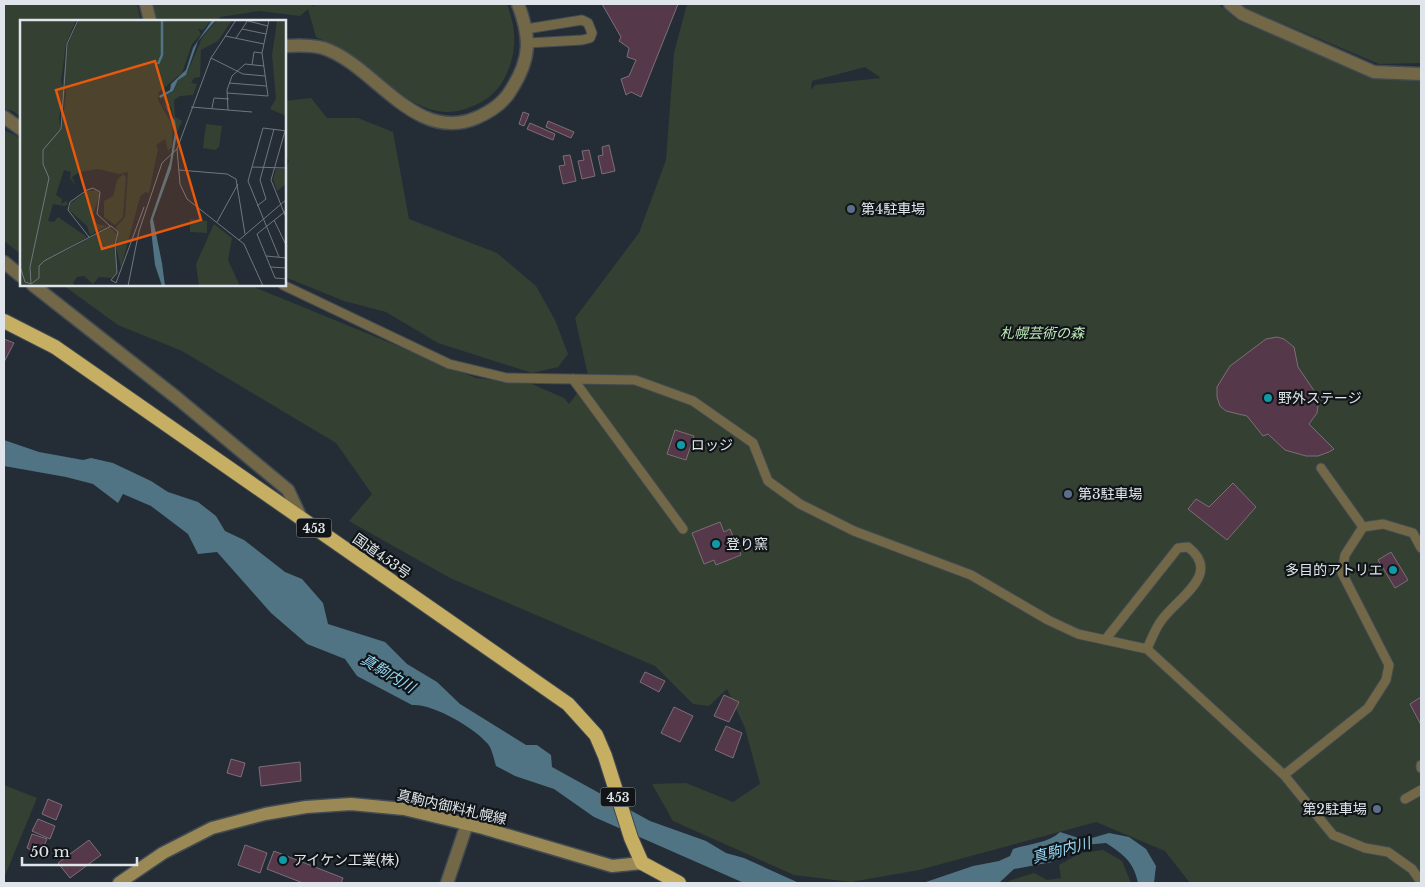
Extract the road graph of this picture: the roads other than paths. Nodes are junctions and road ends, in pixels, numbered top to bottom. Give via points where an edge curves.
1 (146, 4) edge
2 (518, 4) edge
3 (1230, 4) edge
4 (150, 20) edge
5 (526, 29) junction
6 (528, 43) junction
7 (286, 46) edge
8 (1421, 74) edge
9 (4, 117) edge
10 (20, 128) edge
11 (4, 262) edge
12 (20, 275) edge
13 (34, 286) edge
14 (285, 286) edge
15 (4, 320) edge
16 (573, 379) junction
17 (1321, 468) dead end
18 (302, 520) junction
19 (1364, 528) junction
20 (683, 529) dead end
21 (1421, 548) edge
22 (1105, 640) junction
23 (1147, 649) junction
24 (1284, 775) junction
25 (1421, 790) edge
26 (1405, 798) dead end
27 (466, 824) junction
28 (642, 863) junction
29 (1421, 882) edge
30 (119, 883) edge
31 (447, 883) edge
32 (679, 883) edge

1 - 4 street
2 - 5 street
3 - 8 street via 1242,14 1374,72
5 - 6 street
5 - 6 lane via 582,20 588,23 592,33 590,38 582,40
6 - 7 street via 521,75 507,98 489,113 471,120 449,122 427,118 408,109 343,59 323,48
9 - 10 street
11 - 12 street
13 - 18 street via 288,490
14 - 16 lane via 449,364 507,378
15 - 18 highway, 国道453号 / 453 via 55,347
16 - 20 lane
16 - 22 lane via 636,380 693,401 753,443 768,481 800,504 854,531 971,575 1078,634
17 - 19 lane
18 - 28 highway, 国道453号 / 453 via 568,704 596,735
19 - 21 lane via 1383,524 1413,533
19 - 24 lane via 1345,555 1342,573 1389,665 1386,680 1368,708
22 - 23 lane
22 - 23 lane via 1178,548 1188,547 1198,555 1202,564 1200,578 1160,621
23 - 24 lane
24 - 29 lane via 1333,835 1365,848 1388,852 1412,869
25 - 26 lane
27 - 28 main road, 真駒内御料札幌線 via 612,866
27 - 30 main road, 真駒内御料札幌線 via 404,809 351,804 298,808 212,828 163,853
27 - 31 street
28 - 32 highway

